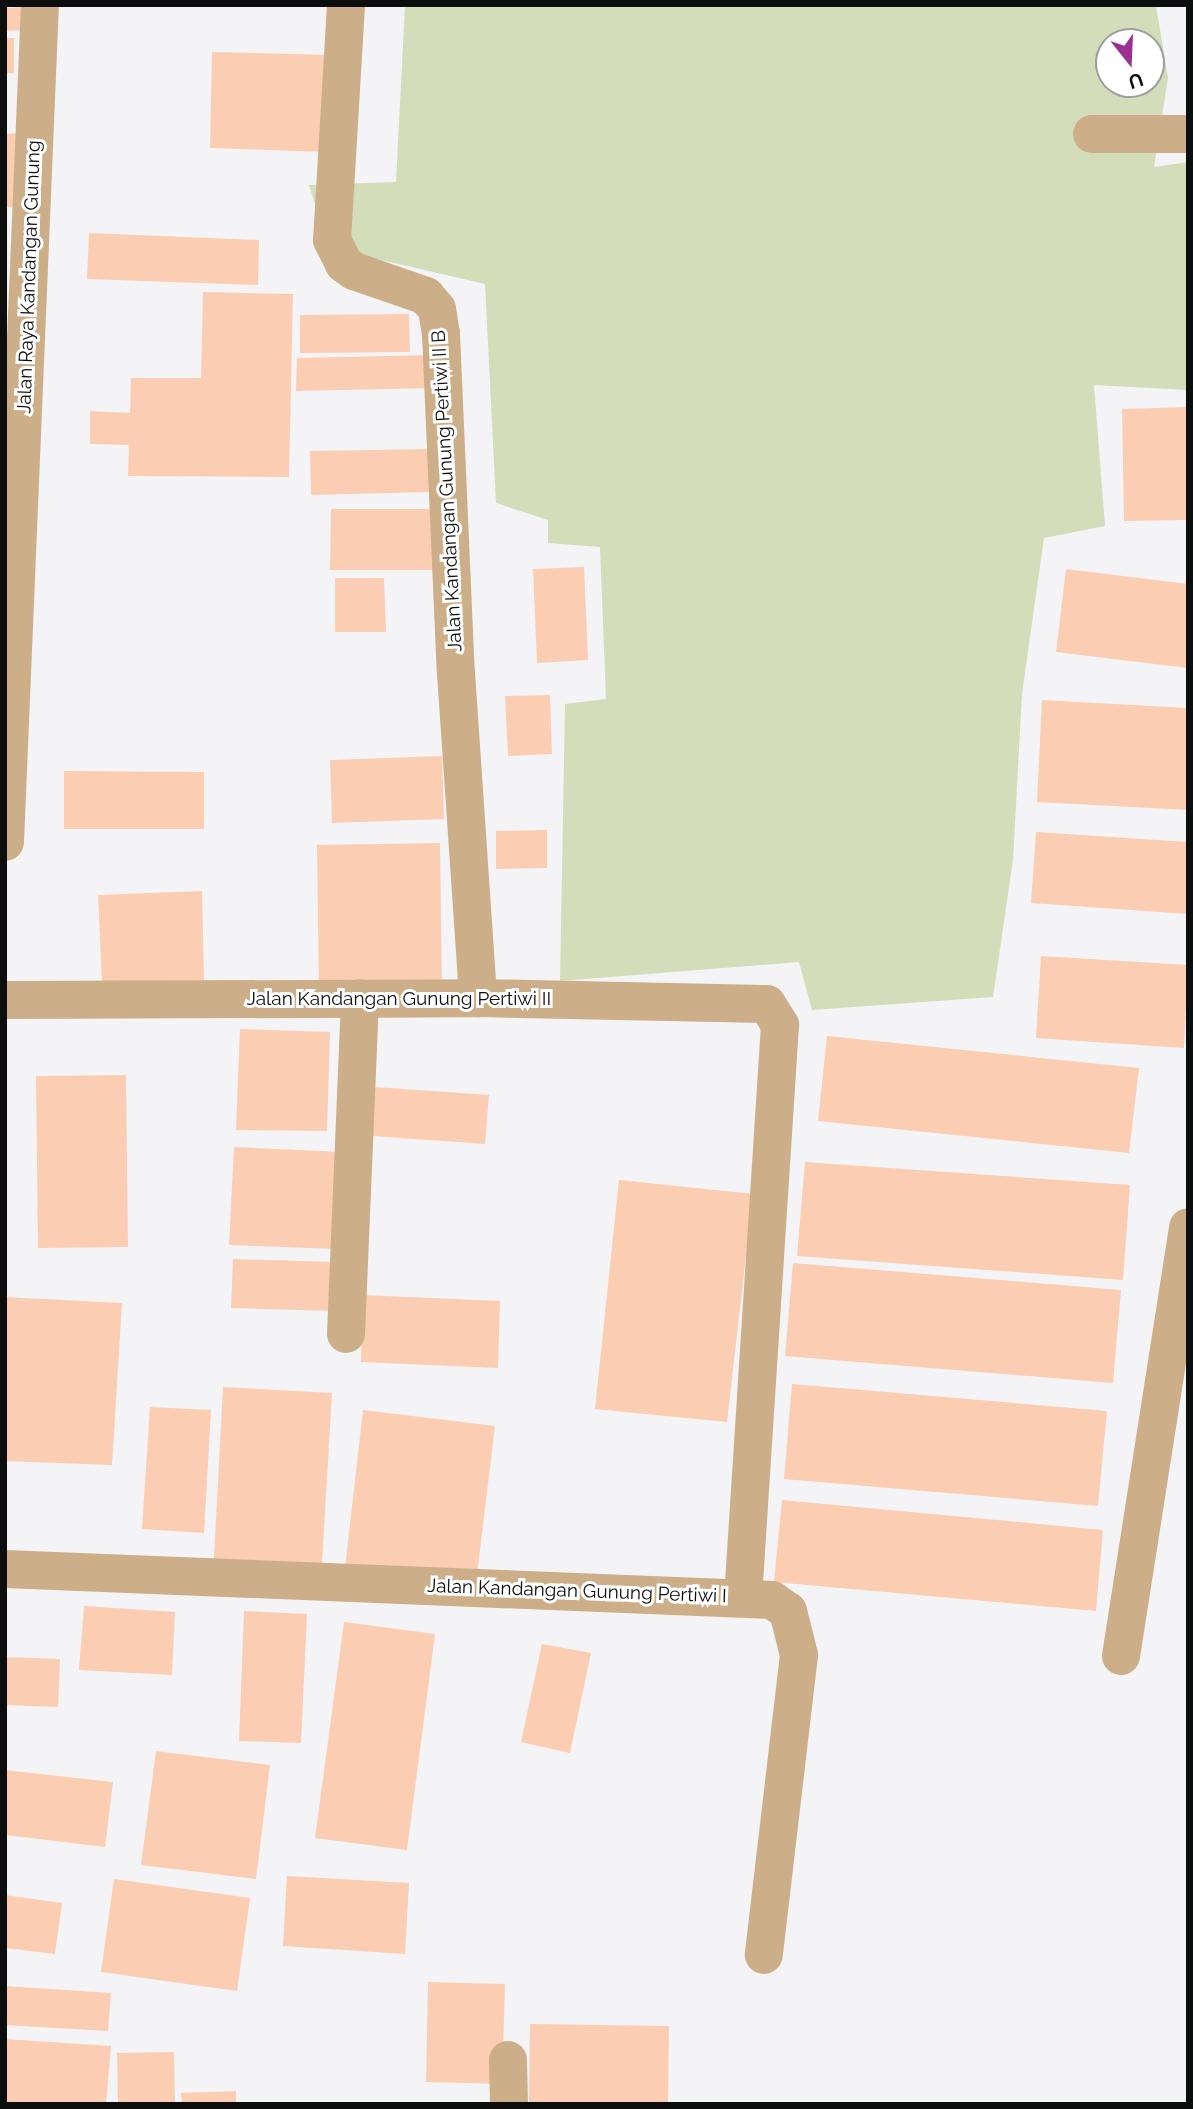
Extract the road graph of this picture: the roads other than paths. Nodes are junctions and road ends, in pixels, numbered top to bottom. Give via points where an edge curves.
1 (40, 5) edge
2 (346, 5) edge
3 (21, 111) edge
4 (1092, 134) dead end
5 (1188, 134) edge
6 (5, 842) edge
7 (360, 998) junction
8 (478, 998) junction
9 (5, 1000) edge
10 (780, 1025) joint
11 (1188, 1227) edge
12 (346, 1334) dead end
13 (5, 1569) edge
14 (743, 1598) junction
15 (1121, 1656) dead end
16 (764, 1955) dead end
17 (508, 2060) dead end
18 (509, 2104) edge

1 - 3 street, Jalan Raya Kandangan Gunung
2 - 8 street, Jalan Kandangan Gunung Pertiwi II B via 332,240 344,264 354,271 426,296 437,309 441,334 456,673
3 - 6 street, Jalan Raya Kandangan Gunung
4 - 5 street
7 - 8 street, Jalan Kandangan Gunung Pertiwi II
7 - 9 street, Jalan Kandangan Gunung Pertiwi II
7 - 12 street
8 - 10 street, Jalan Kandangan Gunung Pertiwi II via 767,1004
10 - 14 street, Jalan Kandangan Gunung Pertiwi I
11 - 15 street
13 - 14 street, Jalan Kandangan Gunung Pertiwi I
14 - 16 street via 772,1600 788,1611 799,1655
17 - 18 street

